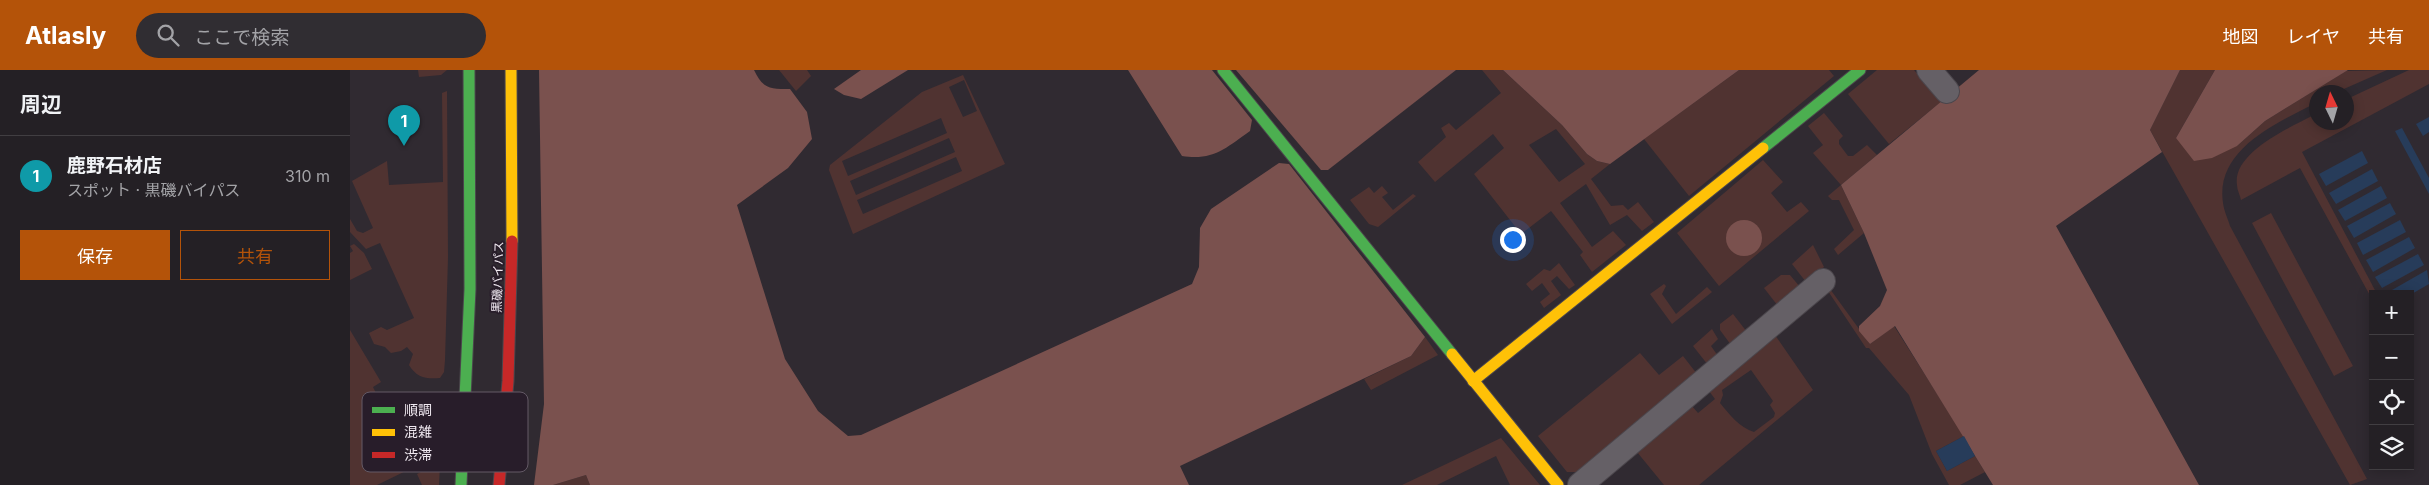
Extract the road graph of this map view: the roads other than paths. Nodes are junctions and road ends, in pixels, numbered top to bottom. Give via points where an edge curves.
1 (469, 70) edge
2 (511, 70) edge
3 (1223, 70) edge
4 (1860, 70) edge
5 (1929, 70) edge
6 (1947, 91) dead end
7 (1823, 281) dead end
8 (1473, 381) junction
9 (465, 392) edge
10 (507, 392) edge
11 (462, 472) edge
12 (500, 472) edge
13 (461, 485) edge
14 (499, 485) edge
15 (1558, 485) edge
16 (1580, 485) edge

1 - 9 main road via 470,289
2 - 10 main road, 黒磯バイパス via 513,250
3 - 8 main road
4 - 8 main road
5 - 6 street
7 - 16 street
8 - 15 main road
11 - 13 main road
12 - 14 main road, 黒磯バイパス

